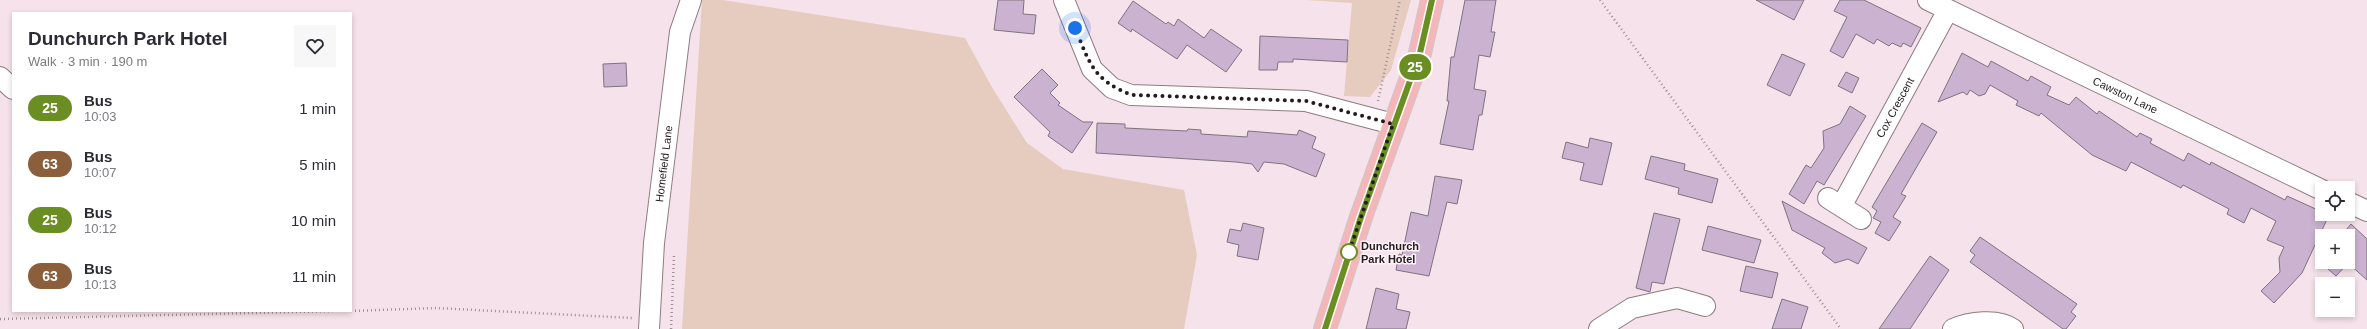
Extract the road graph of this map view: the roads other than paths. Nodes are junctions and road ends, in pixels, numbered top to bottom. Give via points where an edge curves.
1 (691, 0) edge
2 (1064, 0) edge
3 (1432, 0) edge
4 (1928, 0) edge
5 (1948, 10) junction
6 (0, 77) edge
7 (12, 88) edge
8 (1384, 121) junction
9 (2315, 187) edge
10 (2355, 205) edge
11 (2367, 211) edge
12 (1860, 218) dead end
13 (1705, 306) dead end
14 (649, 324) edge
15 (1325, 329) edge
16 (1599, 329) edge
17 (1953, 329) edge
18 (2013, 329) edge

1 - 14 street, Homefield Lane via 680,32 654,243
2 - 8 street via 1092,69 1112,88 1132,95 1306,101
3 - 8 main road via 1420,53
4 - 5 street, Cawston Lane
5 - 9 street, Cawston Lane
5 - 12 street, Cox Crescent via 1835,202
6 - 7 street
8 - 15 main road
10 - 11 street
13 - 16 street via 1677,298 1632,308
17 - 18 street via 1967,323 2007,324

